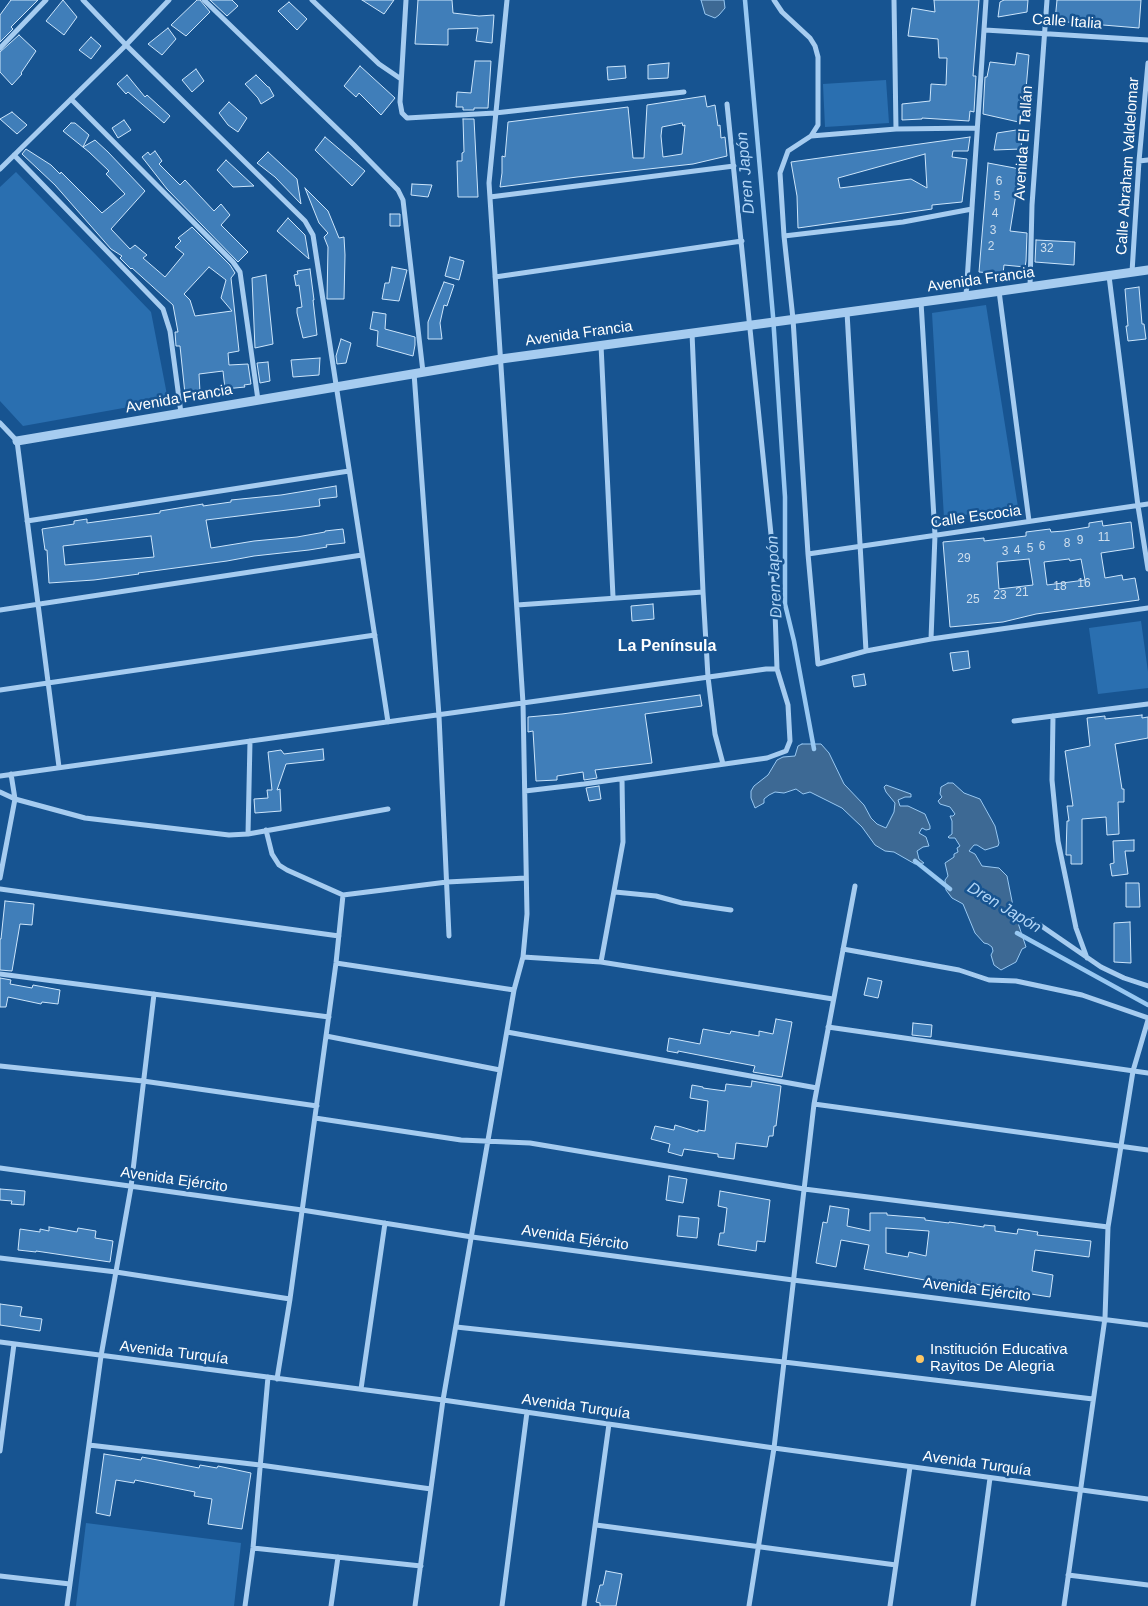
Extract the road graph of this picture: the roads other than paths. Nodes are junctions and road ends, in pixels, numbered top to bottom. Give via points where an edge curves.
1 (46, 0) edge
2 (83, 0) edge
3 (169, 0) edge
4 (204, 0) edge
5 (312, 0) edge
6 (406, 0) edge
7 (506, 0) edge
8 (774, 0) edge
9 (894, 0) edge
10 (986, 0) edge
11 (1047, 0) edge
12 (985, 30) junction
13 (1044, 33) junction
14 (1148, 40) edge
15 (126, 45) junction
16 (0, 48) edge
17 (1148, 63) edge
18 (401, 79) junction
19 (684, 92) dead end
20 (71, 99) junction
21 (727, 104) dead end
22 (495, 113) junction
23 (896, 128) junction
24 (976, 128) junction
25 (811, 136) junction
26 (14, 155) junction
27 (1148, 160) edge
28 (1139, 162) junction
29 (734, 166) junction
30 (0, 169) edge
31 (490, 197) junction
32 (972, 208) junction
33 (784, 236) junction
34 (742, 241) junction
35 (1148, 270) edge
36 (1132, 272) junction
37 (495, 276) junction
38 (1109, 276) junction
39 (1030, 287) junction
40 (999, 292) junction
41 (966, 296) junction
42 (921, 302) junction
43 (847, 312) junction
44 (789, 320) junction
45 (749, 325) junction
46 (692, 333) junction
47 (602, 345) junction
48 (501, 359) junction
49 (419, 373) junction
50 (336, 387) junction
51 (258, 400) junction
52 (181, 413) junction
53 (0, 422) edge
54 (17, 441) junction
55 (349, 471) junction
56 (1148, 504) edge
57 (1138, 506) junction
58 (27, 521) junction
59 (1029, 521) junction
60 (935, 535) junction
61 (859, 546) junction
62 (808, 554) junction
63 (362, 555) junction
64 (1148, 569) edge
65 (703, 592) junction
66 (613, 597) junction
67 (38, 604) junction
68 (517, 605) junction
69 (1148, 608) edge
70 (0, 610) edge
71 (375, 635) junction
72 (930, 639) junction
73 (866, 651) junction
74 (777, 669) junction
75 (708, 678) junction
76 (48, 682) junction
77 (0, 690) edge
78 (523, 703) junction
79 (1148, 704) edge
80 (439, 716) junction
81 (1053, 716) junction
82 (1014, 721) dead end
83 (388, 722) junction
84 (250, 741) junction
85 (723, 764) junction
86 (59, 768) junction
87 (11, 774) junction
88 (0, 776) edge
89 (622, 779) junction
90 (525, 791) junction
91 (0, 792) edge
92 (15, 799) junction
93 (388, 809) dead end
94 (266, 830) junction
95 (248, 834) junction
96 (0, 878) edge
97 (526, 878) junction
98 (447, 882) junction
99 (855, 886) dead end
100 (0, 889) edge
101 (615, 892) junction
102 (343, 895) junction
103 (730, 910) dead end
104 (1040, 926) dead end
105 (339, 936) junction
106 (448, 936) dead end
107 (843, 950) junction
108 (523, 956) junction
109 (1087, 958) junction
110 (601, 962) junction
111 (336, 963) junction
112 (0, 974) edge
113 (1148, 986) edge
114 (514, 990) junction
115 (154, 994) junction
116 (833, 1000) junction
117 (329, 1016) junction
118 (1148, 1019) edge
119 (828, 1027) junction
120 (507, 1032) junction
121 (326, 1036) junction
122 (0, 1066) edge
123 (500, 1070) junction
124 (1133, 1071) junction
125 (1148, 1073) edge
126 (144, 1081) junction
127 (817, 1088) junction
128 (814, 1104) junction
129 (317, 1106) junction
130 (315, 1118) junction
131 (488, 1142) junction
132 (1120, 1146) junction
133 (1148, 1150) edge
134 (0, 1168) edge
135 (131, 1187) junction
136 (804, 1189) junction
137 (302, 1210) junction
138 (385, 1223) junction
139 (1108, 1227) junction
140 (472, 1237) junction
141 (0, 1258) edge
142 (116, 1272) junction
143 (793, 1280) junction
144 (290, 1299) junction
145 (1105, 1318) junction
146 (1148, 1325) edge
147 (456, 1328) junction
148 (0, 1342) edge
149 (14, 1344) junction
150 (101, 1356) junction
151 (784, 1362) junction
152 (268, 1377) junction
153 (277, 1378) junction
154 (361, 1390) junction
155 (1093, 1399) junction
156 (443, 1400) junction
157 (528, 1412) junction
158 (610, 1424) junction
159 (89, 1445) junction
160 (774, 1448) junction
161 (0, 1451) edge
162 (260, 1465) junction
163 (910, 1467) junction
164 (990, 1478) junction
165 (431, 1489) junction
166 (1080, 1490) junction
167 (1148, 1499) edge
168 (596, 1525) junction
169 (758, 1546) junction
170 (253, 1548) junction
171 (338, 1557) junction
172 (896, 1565) junction
173 (421, 1566) junction
174 (1068, 1575) junction
175 (0, 1576) edge
176 (70, 1584) junction
177 (1148, 1585) edge
178 (67, 1606) edge
179 (245, 1606) edge
180 (331, 1606) edge
181 (415, 1606) edge
182 (502, 1606) edge
183 (584, 1606) edge
184 (749, 1606) edge
185 (890, 1606) edge
186 (973, 1606) edge
187 (1064, 1606) edge

1 - 16 street
2 - 15 street
3 - 15 street
4 - 49 street via 398,190 403,200
5 - 18 street via 379,64
6 - 18 street
7 - 22 street
8 - 25 street via 815,46 819,73 818,125
9 - 23 street
10 - 12 street
11 - 13 street, Avenida El Tallán
12 - 13 street, Calle Italia
12 - 24 street
13 - 14 street, Calle Italia
13 - 39 street, Avenida El Tallán via 1032,205
15 - 20 street
15 - 50 street via 306,221 312,236
17 - 28 street, Calle Abraham Valdelomar
18 - 22 street via 400,102 402,113 407,118
19 - 22 street
20 - 26 street
20 - 51 street via 240,272
21 - 29 street
22 - 31 street
23 - 24 street
23 - 25 street
24 - 32 street
25 - 33 street via 788,151 780,173
26 - 30 street
26 - 52 street via 163,309 170,331
27 - 28 street
28 - 36 street, Calle Abraham Valdelomar
29 - 31 street
29 - 34 street
31 - 37 street
32 - 33 street via 903,222
32 - 41 street
33 - 44 street
34 - 37 street
34 - 45 street
35 - 36 street, Avenida Francia
36 - 38 street, Avenida Francia
37 - 48 street
38 - 39 street, Avenida Francia
38 - 57 street
39 - 40 street, Avenida Francia
40 - 41 street, Avenida Francia
40 - 59 street
41 - 42 street, Avenida Francia
42 - 43 street, Avenida Francia
42 - 60 street
43 - 44 street, Avenida Francia
43 - 61 street
44 - 45 street, Avenida Francia
44 - 62 street
45 - 46 street, Avenida Francia
45 - 74 street via 773,554
46 - 47 street, Avenida Francia
46 - 65 street
47 - 48 street, Avenida Francia
47 - 66 street
48 - 49 street, Avenida Francia
48 - 68 street
49 - 50 street, Avenida Francia
49 - 80 street
50 - 51 street, Avenida Francia
50 - 55 street
51 - 52 street, Avenida Francia
52 - 54 street, Avenida Francia
53 - 54 street
54 - 58 street
55 - 58 street
55 - 63 street
56 - 57 street, Calle Escocia
57 - 59 street, Calle Escocia
57 - 64 street
58 - 67 street
59 - 60 street, Calle Escocia
60 - 61 street, Calle Escocia
60 - 72 street
61 - 62 street, Calle Escocia
61 - 73 street
62 - 73 street via 818,664
63 - 67 street
63 - 71 street
65 - 66 street
65 - 75 street
66 - 68 street
67 - 70 street
67 - 76 street
68 - 78 street
69 - 72 street
71 - 76 street
71 - 83 street
72 - 73 street
74 - 75 street
74 - 85 street via 788,705 790,741 786,752
75 - 78 street
75 - 85 street via 715,734
76 - 77 street
76 - 86 street
78 - 80 street
78 - 90 street
79 - 81 street
80 - 83 street
80 - 98 street
81 - 82 street
81 - 109 street via 1052,780 1058,840 1076,928
83 - 84 street
84 - 86 street
84 - 95 street
85 - 89 street
86 - 87 street
87 - 88 street
87 - 92 street
89 - 90 street
89 - 101 street via 623,842
90 - 97 street
91 - 92 street
92 - 95 street via 85,818 183,831
92 - 96 street
93 - 94 street
94 - 95 street
94 - 102 street via 272,854 279,865
97 - 98 street
97 - 108 street
98 - 102 street
98 - 106 street
99 - 107 street
100 - 105 street
101 - 103 street
101 - 110 street
102 - 105 street
104 - 109 street
105 - 111 street
107 - 116 street
107 - 118 street via 959,970 989,980 1016,981 1082,994
108 - 110 street
108 - 114 street
109 - 113 street via 1124,978
110 - 116 street
111 - 114 street
111 - 117 street
112 - 115 street
114 - 120 street
115 - 117 street
115 - 126 street
116 - 119 street
117 - 121 street
118 - 124 street
119 - 124 street
119 - 127 street
120 - 123 street
120 - 127 street
121 - 123 street
121 - 129 street
122 - 126 street
123 - 131 street
124 - 125 street
124 - 132 street
126 - 129 street
126 - 135 street
127 - 128 street
128 - 132 street
128 - 136 street
129 - 130 street
130 - 131 street
130 - 137 street
131 - 136 street via 530,1143
131 - 140 street
132 - 133 street
132 - 139 street
134 - 135 street, Avenida Ejército
135 - 137 street, Avenida Ejército
135 - 142 street
136 - 139 street
136 - 143 street
137 - 138 street, Avenida Ejército
137 - 144 street
138 - 140 street, Avenida Ejército
138 - 154 street
139 - 145 street
140 - 143 street, Avenida Ejército
140 - 147 street
141 - 142 street
142 - 144 street
142 - 150 street
143 - 145 street, Avenida Ejército
143 - 151 street
144 - 153 street
145 - 146 street, Avenida Ejército
145 - 155 street
147 - 151 street
147 - 156 street
148 - 149 street, Avenida Turquía
149 - 150 street, Avenida Turquía
149 - 161 street
150 - 152 street, Avenida Turquía
150 - 159 street
151 - 155 street
151 - 160 street
152 - 153 street, Avenida Turquía
152 - 162 street
153 - 154 street, Avenida Turquía
154 - 156 street, Avenida Turquía
155 - 166 street
156 - 157 street, Avenida Turquía
156 - 165 street
157 - 158 street, Avenida Turquía
157 - 182 street
158 - 160 street, Avenida Turquía
158 - 168 street
159 - 162 street
159 - 176 street
160 - 163 street, Avenida Turquía
160 - 169 street
162 - 165 street
162 - 170 street
163 - 164 street, Avenida Turquía
163 - 172 street
164 - 166 street, Avenida Turquía
164 - 186 street
165 - 173 street
166 - 167 street, Avenida Turquía
166 - 174 street
168 - 169 street
168 - 183 street
169 - 172 street
169 - 184 street
170 - 171 street
170 - 179 street
171 - 173 street
171 - 180 street
172 - 185 street
173 - 181 street
174 - 177 street
174 - 187 street
175 - 176 street
176 - 178 street

